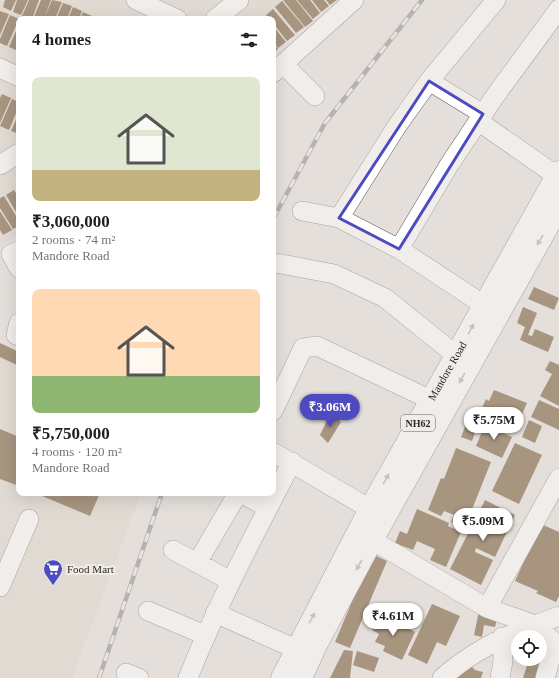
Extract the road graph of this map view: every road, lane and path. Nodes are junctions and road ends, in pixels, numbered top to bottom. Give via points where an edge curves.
1 (136, 0) edge
2 (239, 0) edge
3 (354, 0) edge
4 (496, 0) edge
5 (559, 10) edge
6 (171, 16) edge
7 (219, 16) edge
8 (0, 68) edge
9 (278, 68) edge
10 (16, 75) edge
11 (429, 81) junction
12 (315, 96) dead end
13 (481, 118) junction
14 (16, 155) edge
15 (0, 165) edge
16 (558, 174) edge
17 (555, 206) edge
18 (302, 211) dead end
19 (339, 218) junction
20 (399, 249) junction
21 (276, 263) dead end
22 (484, 305) junction
23 (457, 356) junction
24 (431, 400) junction
25 (276, 405) edge
26 (276, 454) edge
27 (292, 462) junction
28 (559, 478) edge
29 (276, 493) edge
30 (237, 496) edge
31 (245, 496) edge
32 (274, 496) edge
33 (268, 508) junction
34 (370, 509) junction
35 (29, 519) dead end
36 (372, 540) junction
37 (173, 550) dead end
38 (197, 563) junction
39 (231, 581) junction
40 (0, 588) edge
41 (487, 608) junction
42 (148, 611) dead end
43 (215, 613) junction
44 (559, 616) edge
45 (534, 625) junction
46 (205, 636) junction
47 (502, 637) junction
48 (296, 649) junction
49 (188, 678) edge
50 (282, 678) edge
51 (301, 678) edge
52 (442, 678) edge
53 (500, 678) edge
54 (544, 678) edge

1 - 6 street
2 - 7 street
3 - 9 street
4 - 11 street
5 - 13 street
8 - 10 street
9 - 12 street
11 - 13 street
11 - 19 street via 397,126
13 - 16 street
13 - 20 street via 449,165
14 - 15 street
16 - 17 highway, Mandore Road / NH62
17 - 22 highway, Mandore Road / NH62
17 -> 36 highway, Mandore Road / NH62
18 - 19 street
19 - 20 street
20 - 22 street
21 - 23 street via 334,274 385,298
23 -> 22 highway, Mandore Road / NH62
23 - 24 highway, Mandore Road / NH62
24 - 25 street via 317,346 308,346 303,348
34 -> 24 highway, Mandore Road / NH62
26 - 27 street
27 - 29 street
27 - 34 street
28 - 41 street
30 - 38 street
31 - 33 street
32 - 33 street
33 - 39 street
48 -> 34 highway, Mandore Road / NH62
35 - 40 street
36 - 41 street
36 -> 51 highway, Mandore Road / NH62
37 - 38 street
38 - 39 street
39 - 43 street
41 - 45 street
42 - 46 street
43 - 46 street
43 - 48 street
44 - 45 street
45 - 47 street
45 - 54 street via 555,643
46 - 49 street
47 - 52 street via 462,660
47 - 53 street via 503,661
48 - 50 highway, Mandore Road / NH62

